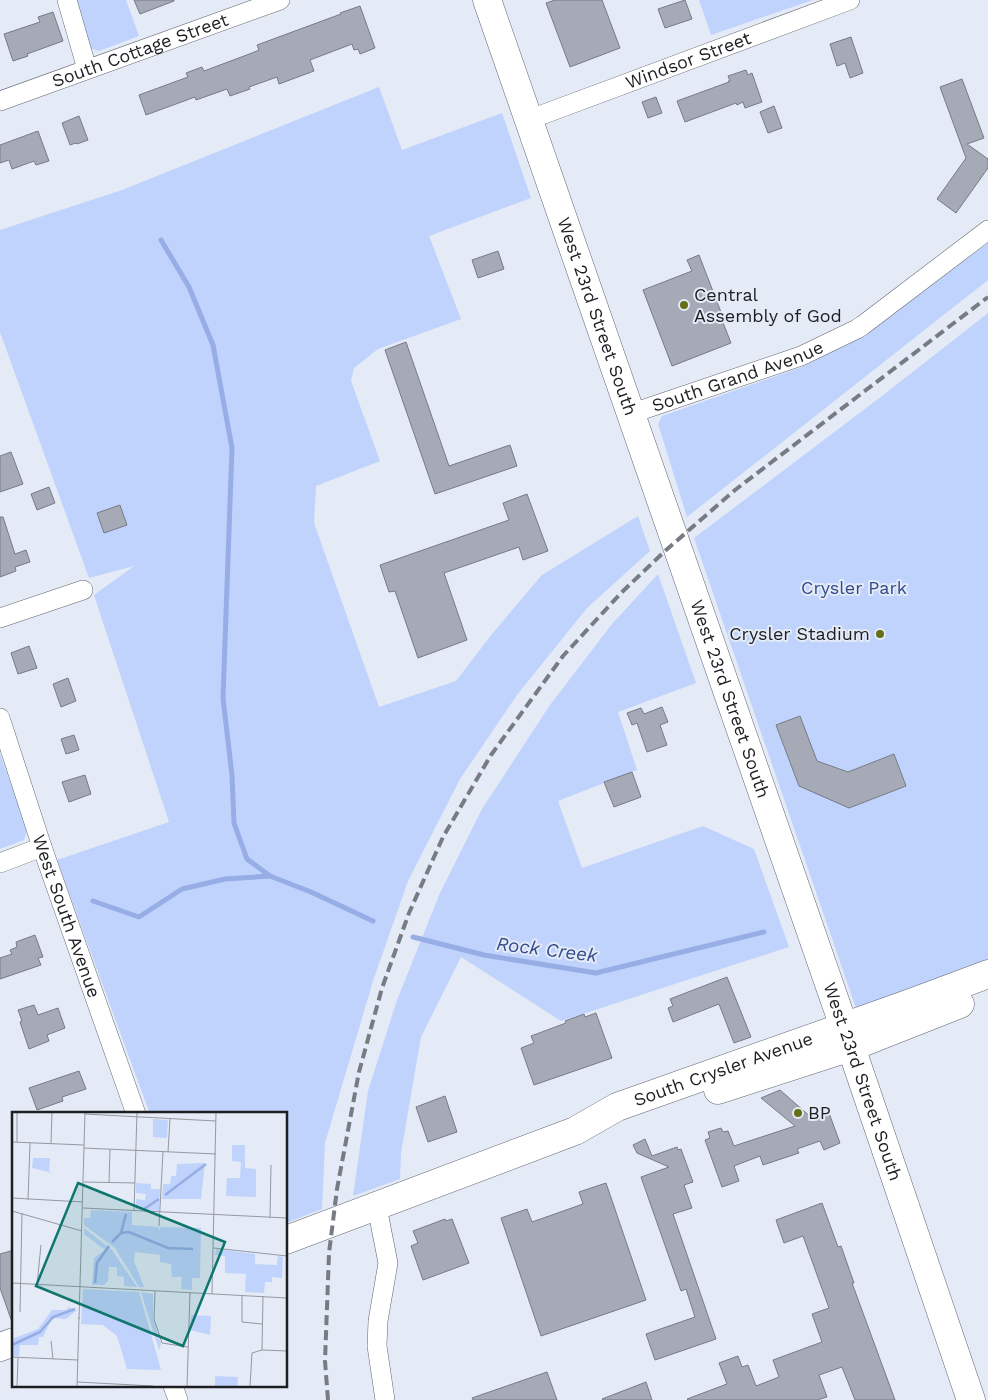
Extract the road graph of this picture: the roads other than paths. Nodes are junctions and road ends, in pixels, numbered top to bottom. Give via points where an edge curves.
1 (67, 0) edge
2 (280, 0) edge
3 (487, 0) edge
4 (850, 0) edge
5 (87, 69) junction
6 (0, 101) edge
7 (528, 120) junction
8 (988, 230) edge
9 (630, 414) junction
10 (83, 590) dead end
11 (0, 618) edge
12 (0, 718) edge
13 (42, 847) junction
14 (0, 863) edge
15 (988, 974) edge
16 (988, 994) edge
17 (848, 1037) junction
18 (135, 1112) edge
19 (377, 1207) junction
20 (288, 1239) edge
21 (12, 1343) edge
22 (0, 1347) edge
23 (174, 1388) edge
24 (967, 1399) edge
25 (178, 1400) edge
26 (385, 1400) edge

1 - 5 street
2 - 5 street, South Cottage Street
3 - 7 main road, West 23rd Street South
4 - 7 street, Windsor Street
5 - 6 street, South Cottage Street
7 - 9 main road, West 23rd Street South
8 - 9 street, South Grand Avenue via 864,326 802,356
9 - 17 main road, West 23rd Street South
10 - 11 street
12 - 13 street, West South Avenue
13 - 14 street
13 - 18 street, West South Avenue
15 - 17 main road, South Crysler Avenue
16 - 17 main road, South Crysler Avenue
17 - 19 main road, South Crysler Avenue via 623,1122 575,1131
17 - 24 main road, West 23rd Street South
19 - 20 main road, South Crysler Avenue
19 - 26 street via 388,1263 377,1346
21 - 22 main road
23 - 25 street

